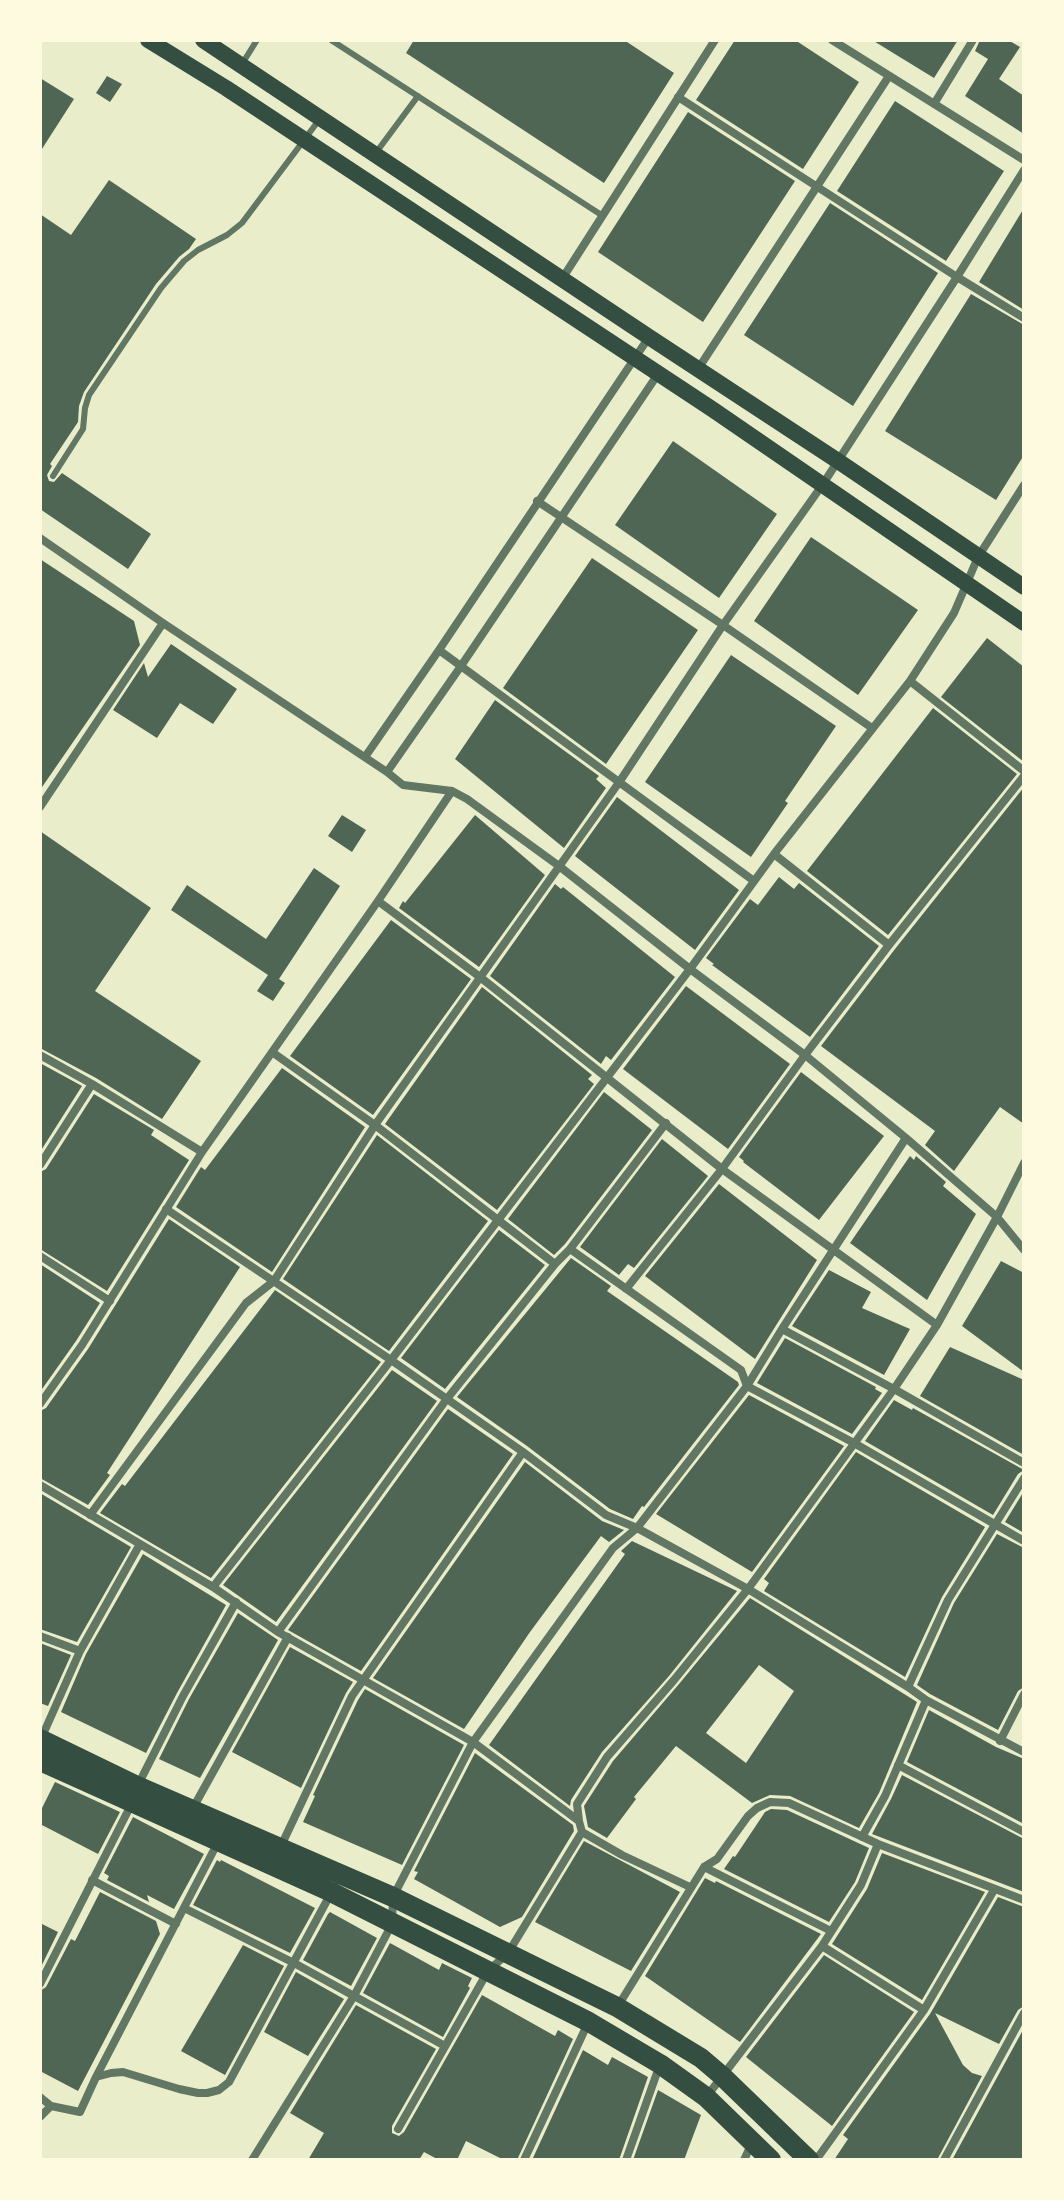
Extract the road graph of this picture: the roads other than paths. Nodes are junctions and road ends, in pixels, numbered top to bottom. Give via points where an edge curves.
1 (148, 40) edge
2 (203, 40) edge
3 (257, 40) edge
4 (331, 40) edge
5 (715, 40) edge
6 (832, 40) edge
7 (973, 40) edge
8 (242, 64) junction
9 (889, 76) junction
10 (418, 96) junction
11 (678, 97) junction
12 (934, 104) junction
13 (321, 117) junction
14 (305, 141) junction
15 (375, 154) junction
16 (1024, 160) edge
17 (1024, 170) edge
18 (817, 186) junction
19 (603, 216) junction
20 (957, 277) junction
21 (562, 279) junction
22 (1024, 318) edge
23 (649, 337) junction
24 (635, 359) junction
25 (698, 369) junction
26 (658, 374) junction
27 (838, 461) junction
28 (53, 476) dead end
29 (823, 484) junction
30 (1024, 485) edge
31 (537, 501) junction
32 (560, 517) junction
33 (40, 538) edge
34 (978, 557) junction
35 (967, 584) junction
36 (1024, 587) edge
37 (163, 623) junction
38 (1024, 623) edge
39 (723, 625) junction
40 (439, 650) junction
41 (461, 666) junction
42 (910, 681) junction
43 (872, 728) junction
44 (365, 757) junction
45 (387, 772) junction
46 (1024, 774) edge
47 (620, 781) junction
48 (452, 791) junction
49 (40, 807) edge
50 (774, 854) junction
51 (559, 866) junction
52 (754, 881) junction
53 (378, 901) junction
54 (889, 945) junction
55 (690, 969) junction
56 (480, 977) junction
57 (272, 1052) junction
58 (40, 1055) edge
59 (805, 1055) junction
60 (607, 1078) junction
61 (92, 1084) junction
62 (666, 1123) junction
63 (375, 1125) junction
64 (906, 1138) junction
65 (202, 1152) junction
66 (1024, 1163) edge
67 (40, 1165) edge
68 (722, 1169) junction
69 (166, 1209) junction
70 (997, 1217) junction
71 (498, 1221) junction
72 (570, 1249) junction
73 (1024, 1250) edge
74 (833, 1251) junction
75 (40, 1256) edge
76 (555, 1264) junction
77 (274, 1281) junction
78 (626, 1289) junction
79 (110, 1301) junction
80 (937, 1325) junction
81 (782, 1329) junction
82 (391, 1360) junction
83 (747, 1386) junction
84 (894, 1389) junction
85 (446, 1400) junction
86 (40, 1404) edge
87 (854, 1443) junction
88 (523, 1452) junction
89 (1024, 1463) edge
90 (1024, 1478) edge
91 (40, 1485) edge
92 (90, 1515) junction
93 (995, 1526) junction
94 (637, 1528) junction
95 (1024, 1541) edge
96 (140, 1544) junction
97 (213, 1587) junction
98 (748, 1589) junction
99 (236, 1602) junction
100 (278, 1632) junction
101 (40, 1636) edge
102 (288, 1637) junction
103 (80, 1651) junction
104 (363, 1679) junction
105 (908, 1687) junction
106 (1024, 1694) edge
107 (926, 1700) junction
108 (40, 1739) edge
109 (1000, 1741) junction
110 (473, 1742) junction
111 (1024, 1752) edge
112 (41, 1765) edge
113 (898, 1765) junction
114 (135, 1795) junction
115 (188, 1818) junction
116 (579, 1821) junction
117 (582, 1832) junction
118 (1024, 1832) edge
119 (862, 1837) junction
120 (218, 1843) junction
121 (878, 1844) junction
122 (280, 1847) junction
123 (704, 1867) junction
124 (92, 1880) junction
125 (690, 1887) junction
126 (994, 1890) junction
127 (331, 1892) junction
128 (393, 1897) junction
129 (1024, 1900) edge
130 (184, 1908) junction
131 (176, 1924) junction
132 (392, 1924) junction
133 (831, 1931) junction
134 (822, 1946) junction
135 (508, 1953) junction
136 (294, 1963) junction
137 (488, 1971) junction
138 (40, 1984) edge
139 (354, 1996) junction
140 (617, 2007) junction
141 (924, 2010) junction
142 (1024, 2013) edge
143 (589, 2022) junction
144 (445, 2046) junction
145 (660, 2064) junction
146 (721, 2075) junction
147 (96, 2077) junction
148 (40, 2097) edge
149 (706, 2097) junction
150 (51, 2106) junction
151 (40, 2117) edge
152 (398, 2129) dead end
153 (748, 2151) edge
154 (252, 2160) edge
155 (524, 2160) edge
156 (626, 2160) edge
157 (771, 2160) edge
158 (809, 2160) edge
159 (816, 2160) edge
160 (944, 2160) edge

1 - 14 main road
2 - 8 main road
3 - 8 lane
4 - 10 lane
5 - 11 street
6 - 9 street
7 - 12 street
8 - 13 main road
9 - 12 street
9 - 18 street
10 - 15 lane
10 - 19 lane
11 - 18 street
11 - 19 street
12 - 16 street
13 - 14 lane
13 - 15 main road
14 - 24 main road
14 - 28 lane via 242,223 184,261 161,288 89,395 83,429
15 - 21 main road
17 - 20 street
18 - 20 street
18 - 25 street
19 - 21 street
20 - 22 street
20 - 27 street
21 - 23 main road
23 - 24 street
23 - 25 main road
24 - 26 main road
24 - 31 street
25 - 27 main road
26 - 29 main road
26 - 32 street
27 - 29 street
27 - 34 main road
29 - 35 main road
29 - 39 street
30 - 34 street
31 - 32 street
31 - 40 street
32 - 39 street
32 - 41 street
33 - 37 street
34 - 35 street
34 - 36 main road
35 - 38 main road
35 - 42 street
37 - 44 street
37 - 49 street
39 - 43 street
39 - 47 street
40 - 41 street
40 - 44 street
41 - 45 street
41 - 47 street
42 - 43 street
42 - 46 street
43 - 50 street
44 - 45 street
45 - 48 street via 403,785
46 - 54 street
47 - 51 street
47 - 52 street
48 - 51 street
48 - 53 street
50 - 52 street
50 - 54 street
51 - 55 street
51 - 56 street
52 - 55 street
53 - 56 street
53 - 57 street
54 - 59 street
55 - 59 street
55 - 60 street
56 - 60 street
56 - 63 street
57 - 63 street
57 - 65 street
58 - 61 street
59 - 64 street
59 - 68 street
60 - 62 street
60 - 71 street
61 - 65 street
61 - 67 street
62 - 68 street
62 - 72 street
63 - 71 street
63 - 77 street
64 - 70 street
64 - 74 street
65 - 69 street
66 - 70 street
68 - 74 street
68 - 78 street
69 - 77 street
69 - 79 street
70 - 73 street
70 - 80 street
71 - 76 street
71 - 82 street
72 - 76 street
72 - 78 street
74 - 80 street
74 - 81 street
75 - 79 street
76 - 85 street
77 - 82 street
77 - 92 street via 246,1303
78 - 83 street via 741,1370
79 - 86 street
80 - 84 street
81 - 83 street
81 - 84 street
82 - 85 street
82 - 97 street
83 - 87 street
83 - 94 street
84 - 87 street
84 - 89 street
85 - 88 street
85 - 100 street
87 - 93 street
87 - 98 street
88 - 94 street via 606,1515
88 - 104 street
90 - 93 street
91 - 92 street
92 - 96 street
93 - 95 street
93 - 105 street via 948,1600
94 - 98 street
94 - 110 street via 613,1548
96 - 97 street
96 - 103 street
97 - 99 street
98 - 105 street
98 - 116 street via 607,1757 577,1804
99 - 100 street
99 - 114 street
100 - 102 street
101 - 103 street
102 - 104 street
102 - 115 street
103 - 108 street
104 - 110 street
104 - 122 street
105 - 107 street
106 - 109 street
107 - 109 street
107 - 113 street
108 - 114 main road
109 - 111 street
110 - 116 street
110 - 128 street
112 - 114 main road
113 - 118 street
113 - 119 street
114 - 115 main road
114 - 124 street
115 - 120 main road
115 - 122 main road
116 - 117 street
117 - 125 street
117 - 135 street
119 - 121 street
119 - 123 street via 789,1803 770,1802 748,1816 717,1859
120 - 127 main road
120 - 130 street
121 - 126 street
121 - 133 street via 861,1885
122 - 128 main road
123 - 125 street
123 - 133 street
124 - 131 street
124 - 138 street
125 - 140 street
126 - 129 street
126 - 141 street
127 - 132 main road
127 - 136 street
128 - 132 street
128 - 135 main road
130 - 131 street
130 - 136 street
131 - 147 street
132 - 137 main road
132 - 139 street
133 - 134 street
134 - 141 street
134 - 146 street
135 - 137 street
135 - 140 main road
136 - 139 street
136 - 147 street via 229,2082 219,2090 179,2089 123,2072
137 - 143 main road
137 - 144 street
139 - 144 street
139 - 154 street
140 - 146 main road
141 - 159 street
142 - 160 street
143 - 145 main road
143 - 155 street
144 - 152 street
145 - 149 main road
145 - 156 street
146 - 149 street
146 - 158 main road
147 - 150 street via 80,2112
148 - 150 street
149 - 153 main road
150 - 151 street
153 - 157 main road

